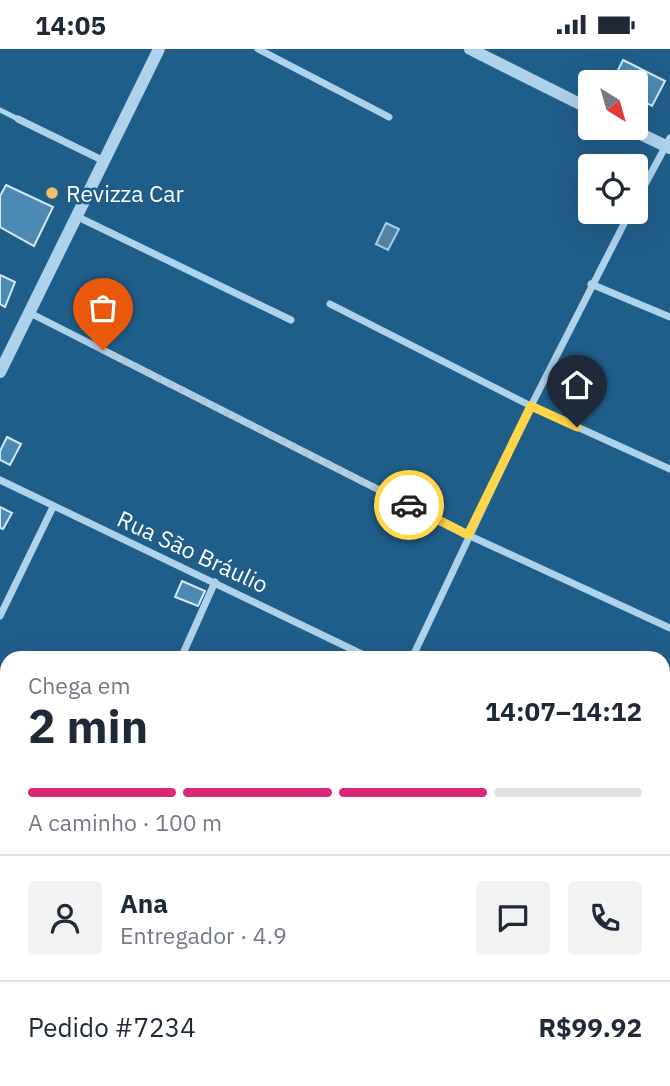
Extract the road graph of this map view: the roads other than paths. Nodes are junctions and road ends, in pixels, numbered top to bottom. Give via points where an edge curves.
1 (159, 49) edge
2 (258, 49) edge
3 (470, 49) edge
4 (578, 103) edge
5 (0, 110) edge
6 (389, 117) dead end
7 (18, 119) joint
8 (648, 136) edge
9 (669, 144) edge
10 (104, 161) junction
11 (648, 180) edge
12 (78, 218) junction
13 (624, 224) edge
14 (592, 284) junction
15 (330, 304) dead end
16 (30, 313) junction
17 (670, 317) edge
18 (291, 320) dead end
19 (1, 366) edge
20 (531, 406) junction
21 (670, 469) edge
22 (0, 480) edge
23 (53, 507) junction
24 (468, 535) junction
25 (215, 582) junction
26 (0, 616) edge
27 (670, 628) edge
28 (184, 651) edge
29 (356, 651) edge
30 (415, 651) edge

1 - 10 street
2 - 6 street
3 - 4 street
5 - 7 lane
7 - 10 street
8 - 9 street
9 - 11 street
10 - 12 street
12 - 16 street
12 - 18 street
13 - 14 street
14 - 17 street
14 - 20 street
15 - 20 street
16 - 19 street
16 - 24 street
20 - 21 street
20 - 24 street
22 - 23 street, Rua São Bráulio
23 - 25 street, Rua São Bráulio
23 - 26 street
24 - 27 street
24 - 30 street
25 - 28 street
25 - 29 street, Rua São Bráulio

